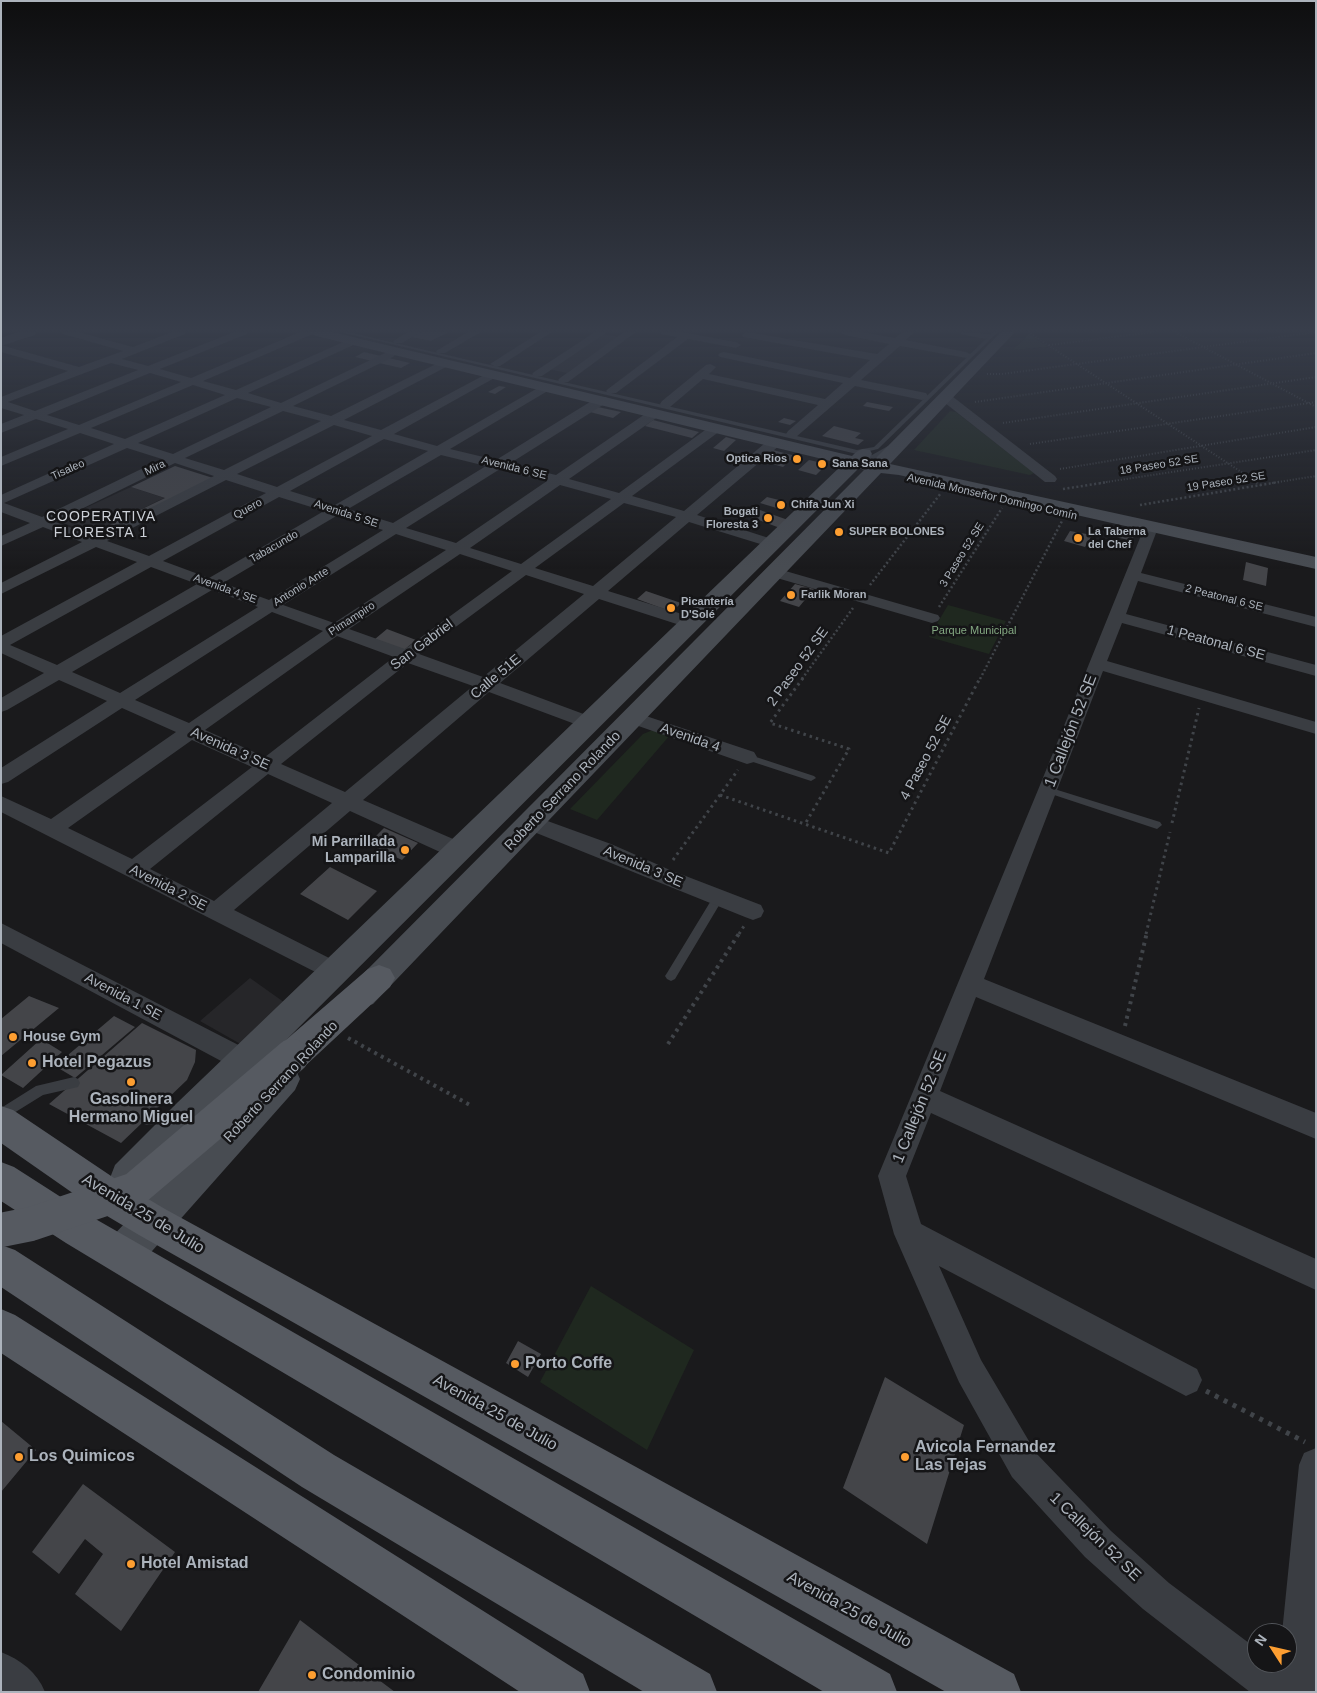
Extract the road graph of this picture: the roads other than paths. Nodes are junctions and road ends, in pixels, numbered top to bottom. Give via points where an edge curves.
1 (25, 411) edge
2 (46, 411) edge
3 (123, 411) edge
4 (199, 411) edge
5 (274, 411) edge
6 (297, 411) edge
7 (350, 411) edge
8 (424, 411) edge
9 (505, 411) edge
10 (583, 411) edge
11 (656, 411) edge
12 (667, 411) edge
13 (668, 411) edge
14 (675, 411) edge
15 (678, 411) edge
16 (818, 411) edge
17 (910, 411) edge
18 (913, 411) edge
19 (921, 411) edge
20 (935, 411) edge
21 (964, 411) edge
22 (36, 415) junction
23 (333, 421) junction
24 (716, 428) junction
25 (1, 429) edge
26 (80, 429) junction
27 (792, 434) junction
28 (383, 435) junction
29 (775, 442) junction
30 (126, 444) junction
31 (438, 450) junction
32 (911, 455) dead end
33 (871, 458) junction
34 (174, 459) junction
35 (1, 462) edge
36 (499, 464) junction
37 (226, 475) junction
38 (560, 480) junction
39 (1024, 480) dead end
40 (1052, 480) joint
41 (278, 492) junction
42 (621, 498) junction
43 (1, 500) edge
44 (1, 507) edge
45 (336, 510) junction
46 (687, 516) junction
47 (42, 522) junction
48 (394, 529) junction
49 (1149, 533) junction
50 (95, 541) junction
51 (1, 542) edge
52 (770, 543) junction
53 (458, 549) junction
54 (1246, 551) junction
55 (1316, 552) edge
56 (150, 562) junction
57 (1316, 563) edge
58 (524, 570) junction
59 (1316, 570) edge
60 (775, 573) junction
61 (1132, 575) junction
62 (210, 584) junction
63 (1, 589) edge
64 (596, 593) junction
65 (270, 606) junction
66 (1116, 616) junction
67 (932, 618) road end
68 (1316, 622) edge
69 (692, 623) junction
70 (335, 630) junction
71 (1, 643) edge
72 (1, 647) edge
73 (406, 656) junction
74 (1097, 664) junction
75 (1316, 670) edge
76 (59, 673) junction
77 (486, 685) junction
78 (122, 700) junction
79 (1, 706) edge
80 (634, 718) junction
81 (590, 723) junction
82 (1316, 728) edge
83 (190, 731) junction
84 (747, 757) joint
85 (266, 765) junction
86 (1, 777) edge
87 (811, 778) dead end
88 (1048, 790) junction
89 (348, 802) junction
90 (1, 803) edge
91 (531, 824) junction
92 (1157, 825) dead end
93 (52, 829) junction
94 (459, 851) junction
95 (133, 870) junction
96 (719, 897) junction
97 (753, 911) road end
98 (216, 912) junction
99 (1, 932) edge
100 (335, 972) junction
101 (671, 976) dead end
102 (379, 978) junction
103 (970, 984) junction
104 (245, 1061) junction
105 (74, 1083) dead end
106 (925, 1097) junction
107 (190, 1113) junction
108 (1, 1115) edge
109 (146, 1119) dead end
110 (1, 1122) edge
111 (1316, 1126) edge
112 (1, 1180) edge
113 (110, 1197) junction
114 (152, 1222) junction
115 (1, 1230) edge
116 (79, 1230) junction
117 (909, 1234) junction
118 (123, 1254) junction
119 (1, 1264) edge
120 (1316, 1275) edge
121 (1, 1329) edge
122 (1186, 1380) road end
123 (1311, 1454) edge
124 (1, 1671) edge
125 (26, 1692) edge
126 (564, 1692) edge
127 (692, 1692) edge
128 (872, 1692) edge
129 (996, 1692) edge
130 (1282, 1692) edge
131 (1296, 1692) edge

1 - 22 street, Avenida 5 SE
2 - 22 street
3 - 26 street
4 - 30 street, Tisaleo
5 - 34 street, Mira
6 - 23 street, Avenida 6 SE
7 - 23 street
8 - 28 street, Quero
9 - 31 street, Tabacundo
10 - 36 street, Antonio Ante
11 - 38 street, Pimampiro
12 - 33 lane
13 - 24 main road
14 - 27 main road
15 - 33 lane
16 - 27 street
17 - 33 main road, Roberto Serrano Rolando
18 - 33 lane, Roberto Serrano Rolando via 876,448
19 - 33 lane, Roberto Serrano Rolando
20 - 33 main road, Roberto Serrano Rolando
21 - 40 street
22 - 25 street
22 - 26 street, Avenida 5 SE
23 - 28 street, Avenida 6 SE
23 - 37 street
24 - 29 main road
24 - 42 street, San Gabriel
26 - 30 street, Avenida 5 SE
26 - 35 street
27 - 33 main road
28 - 31 street, Avenida 6 SE
28 - 41 street, Quero
29 - 33 main road
29 - 46 street, Calle 51E
30 - 34 street, Avenida 5 SE
30 - 43 street, Tisaleo
31 - 36 street, Avenida 6 SE
31 - 45 street, Tabacundo
32 - 33 main road, Avenida Monseñor Domingo Comín
33 - 49 main road, Avenida Monseñor Domingo Comín via 894,475
33 - 52 main road, Roberto Serrano Rolando
33 - 54 main road, Avenida Monseñor Domingo Comín via 899,470
33 - 55 main road, Avenida Monseñor Domingo Comín via 906,461 1187,519
33 - 60 main road, Roberto Serrano Rolando
34 - 37 street, Avenida 5 SE
34 - 47 street, Mira
36 - 38 street, Avenida 6 SE
36 - 48 street, Antonio Ante
37 - 41 street, Avenida 5 SE
37 - 50 street
38 - 42 street, Avenida 6 SE
38 - 53 street, Pimampiro
39 - 40 main road, Avenida Monseñor Domingo Comín
41 - 45 street, Avenida 5 SE
41 - 56 street, Quero
42 - 46 street, Avenida 6 SE
42 - 58 street, San Gabriel
44 - 47 street, Avenida 4 SE
45 - 48 street, Avenida 5 SE
45 - 62 street, Tabacundo
46 - 52 street, Avenida 6 SE
46 - 64 street, Calle 51E
47 - 50 street, Avenida 4 SE
47 - 51 street, Mira
48 - 53 street, Avenida 5 SE
48 - 65 street, Antonio Ante
49 - 54 main road, Avenida Monseñor Domingo Comín
49 - 61 street, 1 Callejón 52 SE
50 - 56 street, Avenida 4 SE
50 - 63 street
52 - 69 main road, Roberto Serrano Rolando
53 - 58 street, Avenida 5 SE
53 - 70 street, Pimampiro
54 - 57 main road, Avenida Monseñor Domingo Comín
54 - 59 main road, Avenida Monseñor Domingo Comín
56 - 62 street, Avenida 4 SE
56 - 71 street, Quero
58 - 64 street, Avenida 5 SE
58 - 73 street, San Gabriel
60 - 67 street
60 - 80 main road, Roberto Serrano Rolando
61 - 66 street, 1 Callejón 52 SE
61 - 68 street, 2 Peatonal 6 SE
62 - 65 street, Avenida 4 SE
62 - 76 street, Tabacundo
64 - 69 street, Avenida 5 SE
64 - 77 street, Calle 51E
65 - 70 street, Avenida 4 SE
65 - 78 street, Antonio Ante
66 - 74 street, 1 Callejón 52 SE
66 - 75 street, 1 Peatonal 6 SE
69 - 81 main road, Roberto Serrano Rolando
70 - 73 street, Avenida 4 SE
70 - 83 street, Pimampiro
72 - 76 street, Avenida 3 SE
73 - 77 street, Avenida 4 SE
73 - 85 street, San Gabriel
74 - 82 street
74 - 88 street, 1 Callejón 52 SE
76 - 78 street, Avenida 3 SE
76 - 79 street, Tabacundo
77 - 81 street, Avenida 4 SE
77 - 89 street, Calle 51E
78 - 83 street, Avenida 3 SE
78 - 86 street, Antonio Ante
80 - 84 street, Avenida 4
80 - 91 main road, Roberto Serrano Rolando
81 - 94 main road, Roberto Serrano Rolando
83 - 85 street, Avenida 3 SE
83 - 93 street, Pimampiro
84 - 87 lane
85 - 89 street, Avenida 3 SE
85 - 95 street, San Gabriel
88 - 92 lane
88 - 103 street, 1 Callejón 52 SE
89 - 94 street, Avenida 3 SE
89 - 98 street, Calle 51E
90 - 93 street, Avenida 2 SE
91 - 96 street, Avenida 3 SE
91 - 102 main road, Roberto Serrano Rolando
93 - 95 street, Avenida 2 SE
94 - 100 main road, Roberto Serrano Rolando
95 - 98 street, Avenida 2 SE
96 - 97 street, Avenida 3 SE
96 - 101 lane
98 - 100 street, Avenida 2 SE
99 - 104 street, Avenida 1 SE
100 - 104 main road, Roberto Serrano Rolando
102 - 114 main road, Roberto Serrano Rolando
102 - 115 main road, bridge via 135,1189 31,1224
103 - 106 street, 1 Callejón 52 SE
103 - 111 street
104 - 107 main road, Roberto Serrano Rolando
105 - 108 lane via 40,1090
106 - 117 street, 1 Callejón 52 SE via 892,1176
106 - 120 street
107 - 109 lane
107 - 113 main road, Roberto Serrano Rolando
110 - 113 main road, Avenida 25 de Julio
112 - 116 main road
113 - 114 main road, Avenida 25 de Julio
113 - 116 main road, Roberto Serrano Rolando
114 - 118 main road, Roberto Serrano Rolando
114 - 129 main road, Avenida 25 de Julio
116 - 118 main road
117 - 122 street
117 - 130 street, 1 Callejón 52 SE via 970,1371 1024,1465 1098,1544 1156,1596
118 - 128 main road
119 - 127 main road via 318,1471
121 - 126 main road
123 - 131 street
124 - 125 street

